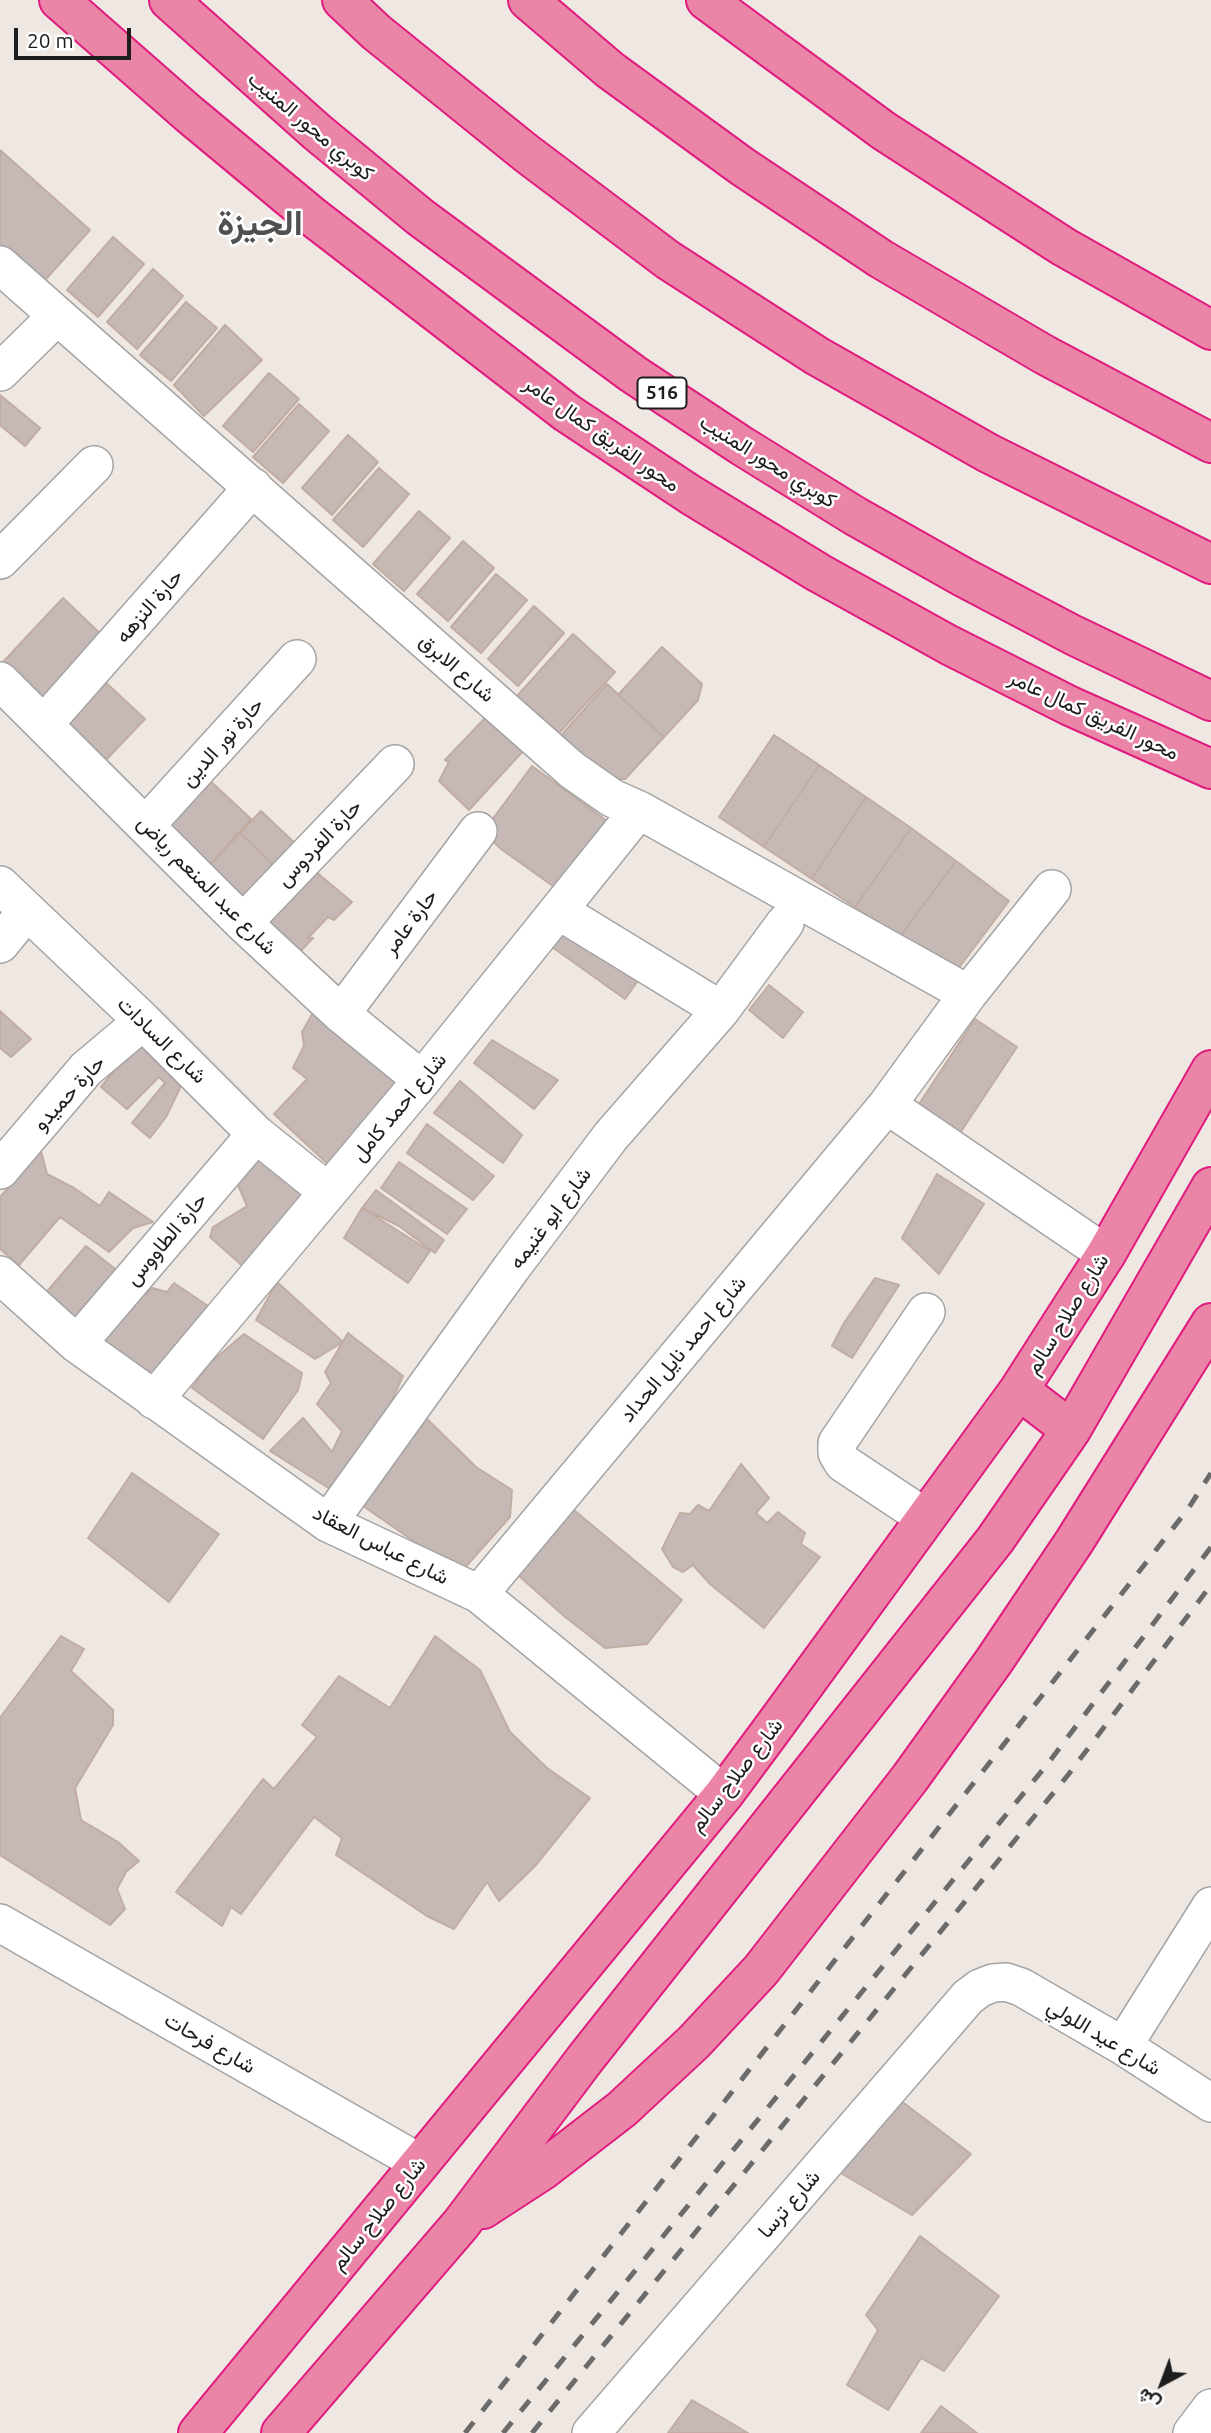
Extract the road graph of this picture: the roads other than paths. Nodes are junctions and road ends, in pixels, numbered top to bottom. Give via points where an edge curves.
1 (58, 0) edge
2 (169, 0) edge
3 (342, 0) edge
4 (528, 0) edge
5 (706, 0) edge
6 (0, 265) edge
7 (57, 316) junction
8 (1211, 330) edge
9 (0, 372) edge
10 (1211, 443) edge
11 (94, 465) dead end
12 (253, 487) junction
13 (0, 560) edge
14 (1211, 564) edge
15 (297, 659) dead end
16 (0, 681) edge
17 (1211, 701) edge
18 (44, 724) junction
19 (395, 764) dead end
20 (1211, 769) edge
21 (639, 810) junction
22 (146, 825) junction
23 (478, 831) dead end
24 (0, 885) edge
25 (1052, 889) dead end
26 (27, 911) junction
27 (559, 911) junction
28 (243, 923) junction
29 (785, 923) dead end
30 (0, 944) edge
31 (968, 994) junction
32 (720, 1010) junction
33 (341, 1014) junction
34 (143, 1021) junction
35 (1211, 1070) edge
36 (422, 1080) junction
37 (887, 1105) junction
38 (256, 1134) junction
39 (0, 1170) edge
40 (1211, 1187) edge
41 (327, 1191) junction
42 (1106, 1254) junction
43 (0, 1275) edge
44 (926, 1312) dead end
45 (1211, 1323) edge
46 (77, 1344) junction
47 (1019, 1390) junction
48 (154, 1400) junction
49 (1071, 1430) junction
50 (926, 1518) junction
51 (328, 1523) junction
52 (479, 1594) junction
53 (724, 1794) junction
54 (1211, 1906) edge
55 (0, 1923) edge
56 (993, 1983) joint
57 (1123, 2046) junction
58 (1211, 2103) edge
59 (421, 2163) junction
60 (461, 2224) junction
61 (1211, 2408) edge
62 (198, 2433) edge
63 (281, 2433) edge
64 (591, 2433) edge
65 (1192, 2433) edge

1 - 20 highway, محور الفريق كمال عامر via 313,217 567,413 691,495 925,632 1070,706
2 - 17 highway, كوبري محور المنيب / 516 via 419,216 644,381 927,557 1073,635
3 - 14 highway via 526,153 668,260 817,355 988,453
4 - 10 highway via 610,70 881,259 1045,355
5 - 8 highway via 884,131 1063,247
6 - 7 street, شارع الابرق
7 - 9 street
7 - 12 street, شارع الابرق
11 - 13 street
12 - 18 street, حارة النزهه
12 - 21 street, شارع الابرق via 572,770 612,798
15 - 22 street, حارة نور الدين
16 - 18 street, شارع عبد المنعم رياض
18 - 22 street, شارع عبد المنعم رياض
19 - 28 street, حارة الفردوس
21 - 27 street, شارع احمد كامل
21 - 31 street, شارع الابرق
22 - 28 street, شارع عبد المنعم رياض
23 - 33 street, حارة عامر
24 - 26 street, شارع السادات
25 - 31 street, شارع احمد نايل الحداد
26 - 30 street
26 - 34 street, شارع السادات
27 - 32 street
27 - 36 street, شارع احمد كامل
28 - 33 street, شارع عبد المنعم رياض
29 - 32 street, شارع ابو غنيمه
31 - 37 street, شارع احمد نايل الحداد
32 - 51 street, شارع ابو غنيمه via 611,1136
33 - 36 street, شارع عبد المنعم رياض
34 - 38 street, شارع السادات
34 - 39 street, حارة حميدو via 86,1069
35 - 42 highway, شارع صلاح سالم
36 - 41 street, شارع احمد كامل
37 - 42 street
37 - 52 street, شارع احمد نايل الحداد
38 - 41 street, شارع السادات
38 - 46 street, حارة الطاووس
40 - 49 highway
41 - 48 street, شارع احمد كامل
42 - 47 highway, شارع صلاح سالم
43 - 46 street, شارع عباس العقاد
44 - 50 street via 842,1433 837,1454 851,1469
45 - 60 highway via 994,1661 761,1970 694,2042 622,2109
46 - 48 street, شارع عباس العقاد
47 - 49 highway
47 - 50 highway, شارع صلاح سالم
48 - 51 street, شارع عباس العقاد
49 - 60 highway via 995,1540
50 - 53 highway, شارع صلاح سالم
51 - 52 street, شارع عباس العقاد
52 - 53 street, شارع عباس العقاد
53 - 59 highway, شارع صلاح سالم
54 - 57 street
55 - 59 street, شارع فرحات
56 - 57 street, شارع عيد اللولي via 1021,1987
56 - 64 street, شارع ترسا via 968,1997
57 - 58 street, شارع عيد اللولي
59 - 62 highway, شارع صلاح سالم
60 - 63 highway
61 - 65 street

